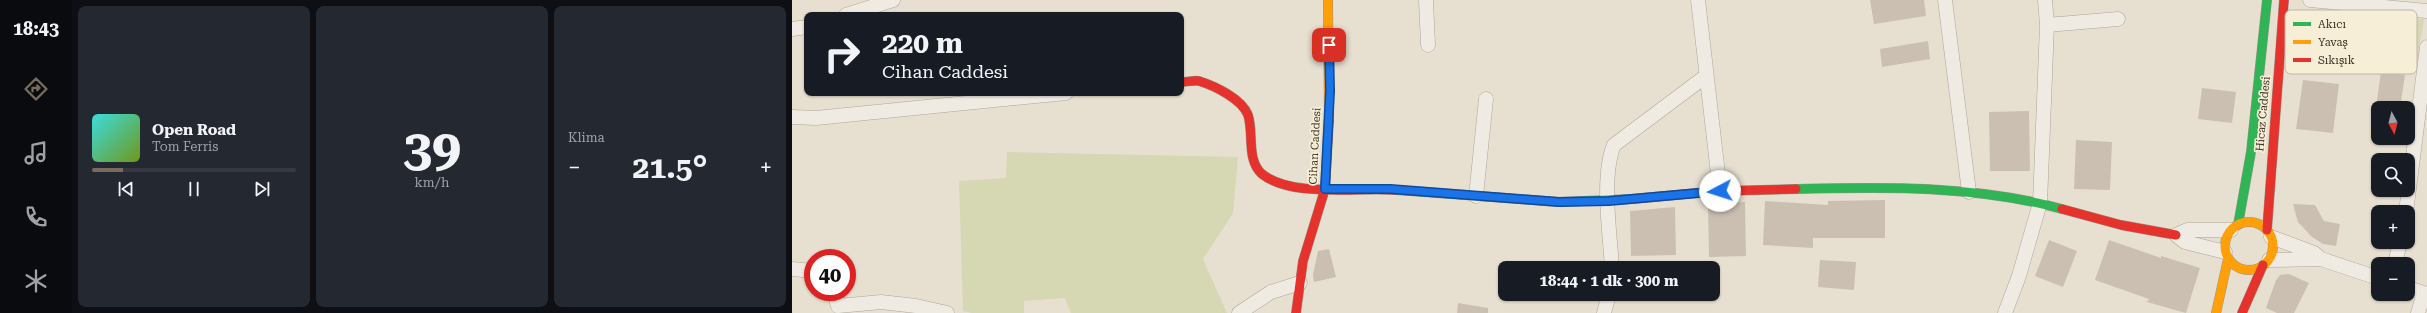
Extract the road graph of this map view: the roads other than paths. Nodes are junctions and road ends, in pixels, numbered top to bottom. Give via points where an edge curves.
1 (893, 0) edge
2 (1328, 0) edge
3 (1426, 0) edge
4 (1698, 0) edge
5 (1944, 0) edge
6 (2045, 0) edge
7 (2267, 0) edge
8 (2284, 0) edge
9 (2310, 0) edge
10 (2416, 10) edge
11 (2417, 10) edge
12 (2427, 11) edge
13 (855, 12) edge
14 (2118, 19) dead end
15 (2047, 25) junction
16 (804, 27) edge
17 (792, 29) edge
18 (1428, 45) dead end
19 (2427, 47) edge
20 (1706, 76) junction
21 (1184, 82) edge
22 (1036, 96) edge
23 (1486, 99) dead end
24 (792, 117) edge
25 (1325, 189) junction
26 (1720, 191) junction
27 (1968, 192) junction
28 (1476, 196) junction
29 (1609, 201) junction
30 (2040, 203) junction
31 (2407, 205) edge
32 (2234, 228) junction
33 (2269, 234) junction
34 (2176, 235) junction
35 (2227, 256) junction
36 (2321, 260) junction
37 (1612, 261) edge
38 (2266, 262) junction
39 (792, 269) edge
40 (804, 270) edge
41 (2371, 276) edge
42 (1300, 283) junction
43 (2415, 290) edge
44 (2425, 294) edge
45 (1607, 301) edge
46 (838, 310) edge
47 (947, 313) edge
48 (1239, 313) edge
49 (1296, 313) edge
50 (1604, 313) edge
51 (2005, 313) edge
52 (2216, 313) edge
53 (2242, 313) edge
54 (2418, 313) edge

1 - 13 street
2 - 25 street, Cihan Caddesi via 1330,91
3 - 18 street
4 - 20 street
5 - 27 street
6 - 15 street
7 - 32 street, Hicaz Caddesi via 2251,152
8 - 33 street, Hicaz Caddesi
9 - 10 street
11 - 12 street
14 - 15 street
15 - 30 street
16 - 17 street
19 - 31 street
20 - 26 street
20 - 29 street via 1614,145 1609,158
21 - 25 street via 1198,81 1218,89 1238,102 1248,116 1254,162 1261,173 1278,183
22 - 24 street via 816,118
23 - 28 street
25 - 28 street via 1390,189
25 - 42 street, Cihan Caddesi via 1303,261
26 - 27 street via 1893,187
26 - 29 street
27 - 30 street
28 - 29 street via 1559,202
29 - 37 street
30 - 34 street via 2121,225
30 - 51 street via 2019,276
32 - 33 street via 2253,223
32 - 34 street via 2187,230
32 - 35 street via 2225,244
33 - 36 street via 2314,253
33 - 38 street via 2272,252
34 - 35 street via 2185,242
35 - 38 street via 2240,269 2248,270
35 - 52 street
36 - 38 street
36 - 41 street
38 - 53 street
39 - 40 street
42 - 48 street via 1271,292
42 - 49 street, Cihan Caddesi
43 - 44 street
44 - 54 street
45 - 50 street
46 - 47 street via 881,302

